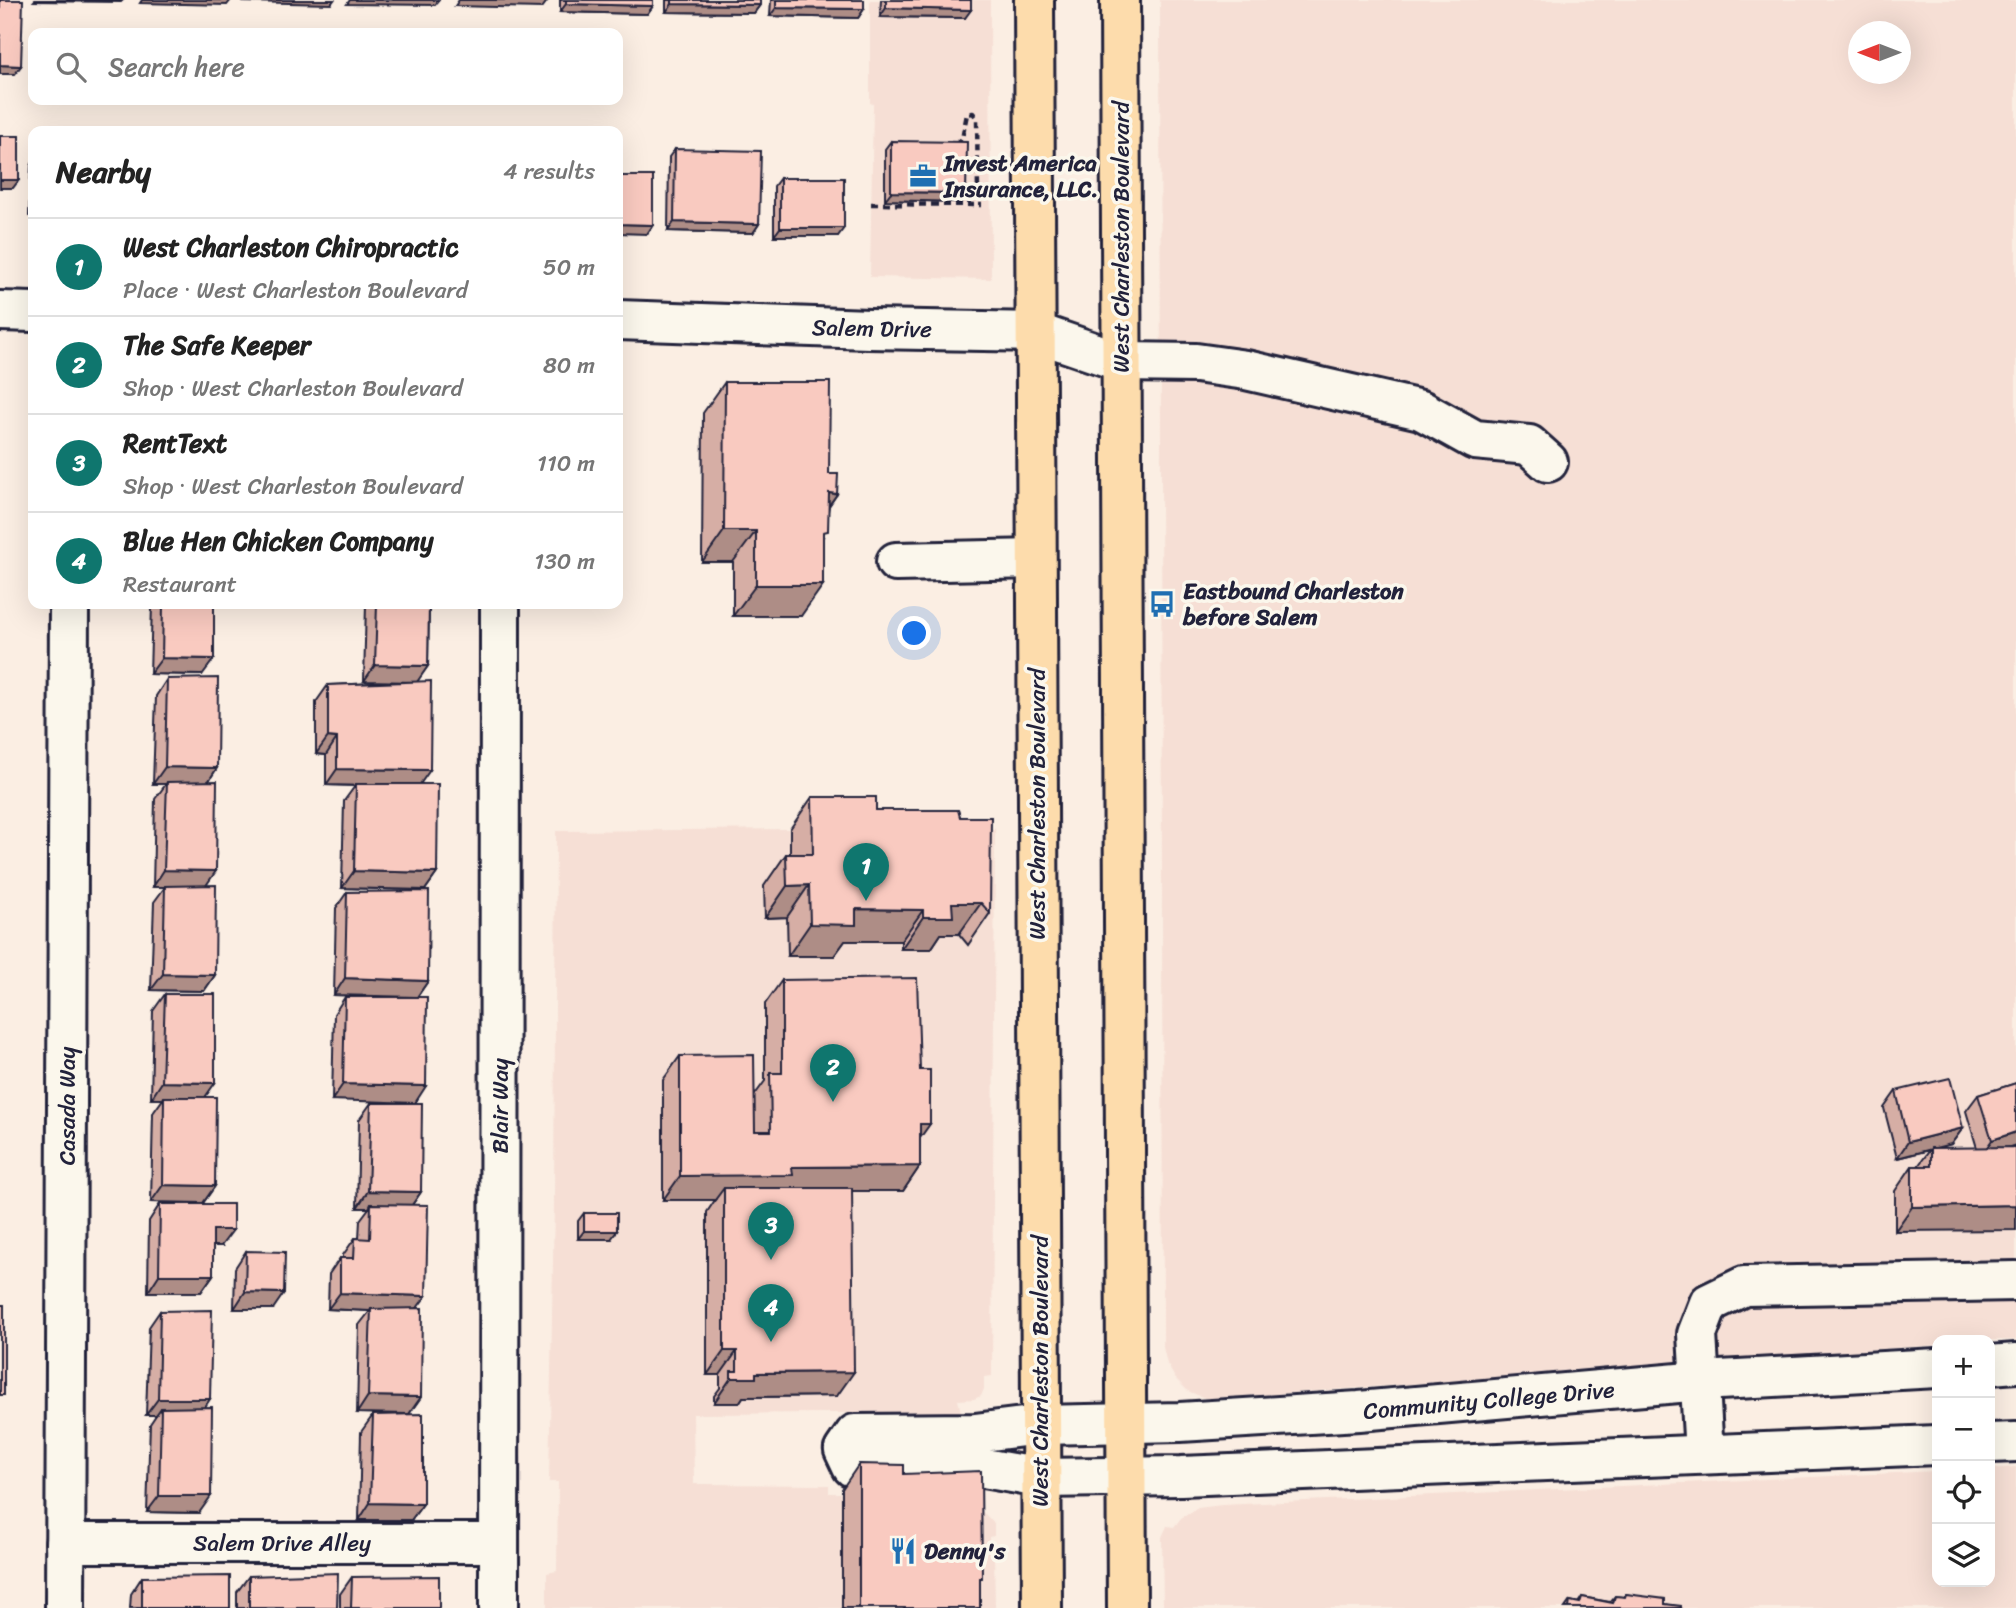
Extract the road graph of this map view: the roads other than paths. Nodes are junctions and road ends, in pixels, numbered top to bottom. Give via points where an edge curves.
1 (1034, 0) edge
2 (1120, 0) edge
3 (0, 311) edge
4 (28, 312) edge
5 (623, 320) edge
6 (1035, 332) junction
7 (1122, 362) junction
8 (1548, 462) dead end
9 (1036, 559) junction
10 (897, 562) dead end
11 (69, 609) edge
12 (500, 609) edge
13 (2016, 1281) edge
14 (2016, 1363) edge
15 (1995, 1364) edge
16 (1932, 1367) edge
17 (1701, 1381) junction
18 (1127, 1423) junction
19 (1040, 1425) junction
20 (2016, 1442) edge
21 (1995, 1443) edge
22 (1932, 1445) edge
23 (1704, 1454) junction
24 (1127, 1477) junction
25 (1040, 1478) junction
26 (65, 1542) junction
27 (499, 1543) junction
28 (65, 1608) edge
29 (499, 1608) edge
30 (1042, 1608) edge
31 (1127, 1608) edge

1 - 6 main road, West Charleston Boulevard
2 - 7 main road, West Charleston Boulevard
3 - 4 street
5 - 6 street, Salem Drive
6 - 7 street, Salem Drive
6 - 9 main road, West Charleston Boulevard
7 - 8 street, Salem Drive via 1196,363 1246,370 1421,410 1475,440 1529,445
7 - 18 main road, West Charleston Boulevard
9 - 10 street
9 - 19 main road, West Charleston Boulevard
11 - 26 street, Casada Way
12 - 27 street, Blair Way
13 - 17 street via 1744,1286 1709,1303 1697,1334
14 - 15 street
16 - 17 street, Community College Drive
17 - 18 street, Community College Drive via 1359,1411
17 - 23 street
18 - 19 street, Community College Drive
18 - 24 main road, West Charleston Boulevard
19 - 25 main road, West Charleston Boulevard
19 - 25 street, Community College Drive via 975,1433 855,1434 844,1450 852,1467 978,1467
20 - 21 street
22 - 23 street
23 - 24 street
24 - 25 street
24 - 31 main road, West Charleston Boulevard
25 - 30 main road, West Charleston Boulevard
26 - 27 street, Salem Drive Alley
26 - 28 street, Casada Way
27 - 29 street, Blair Way

